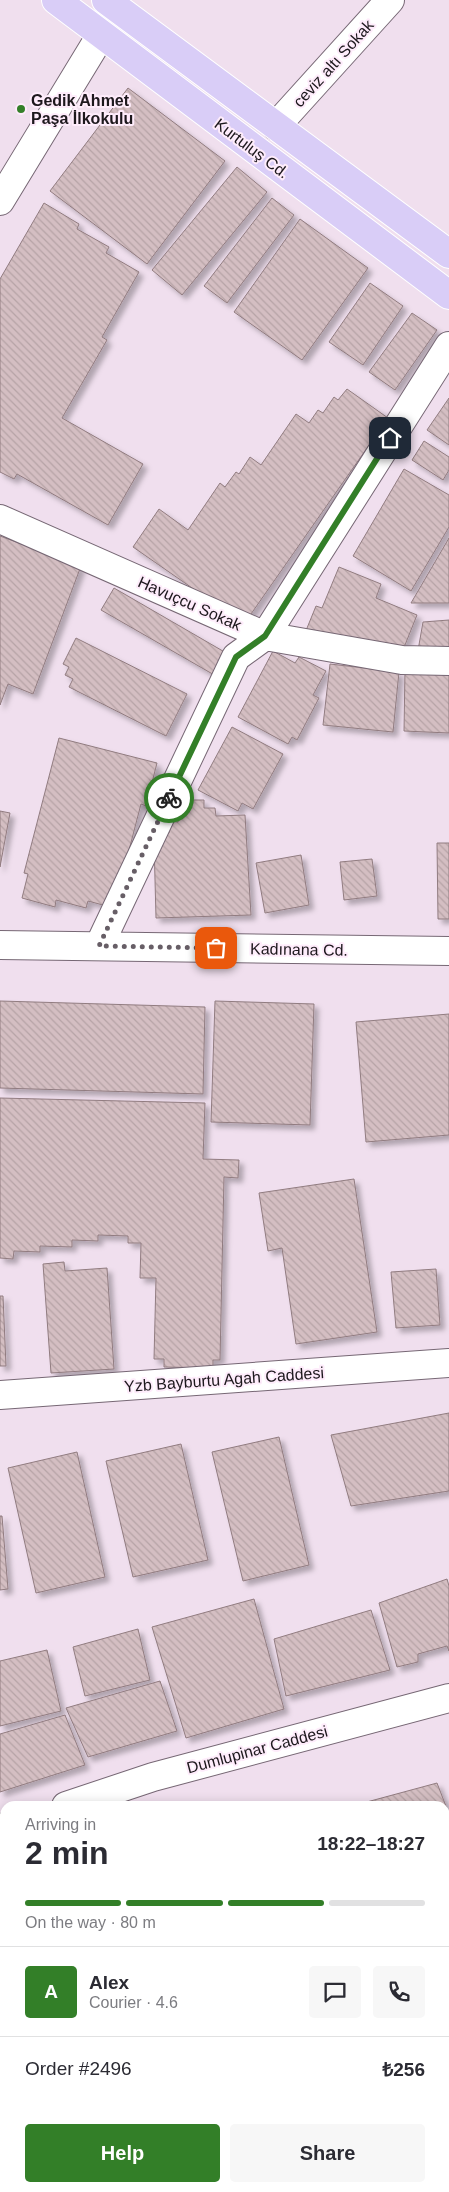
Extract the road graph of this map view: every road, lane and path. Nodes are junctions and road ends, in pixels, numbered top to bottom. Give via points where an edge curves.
1 (56, 0) edge
2 (390, 0) edge
3 (111, 2) edge
4 (101, 35) junction
5 (276, 126) junction
6 (0, 201) edge
7 (449, 254) edge
8 (449, 295) edge
9 (449, 346) edge
10 (0, 519) edge
11 (265, 636) junction
12 (449, 661) edge
13 (0, 945) edge
14 (99, 946) junction
15 (449, 951) edge
16 (449, 1363) edge
17 (0, 1395) edge
18 (449, 1698) edge
19 (81, 1801) edge

1 - 4 main road, Kurtuluş Cd.
2 - 5 street, ceviz altı Sokak
3 - 5 main road, Kurtuluş Cd.
4 - 6 street
4 - 8 main road, Kurtuluş Cd.
5 - 7 main road, Kurtuluş Cd.
9 - 11 street
10 - 11 street, Havuçcu Sokak
11 - 12 street, Havuçcu Sokak via 402,660
11 - 14 street via 236,657
13 - 14 street, Kadınana Cd.
14 - 15 street, Kadınana Cd.
16 - 17 street, Yzb Bayburtu Agah Caddesi
18 - 19 street, Dumlupinar Caddesi via 153,1777

